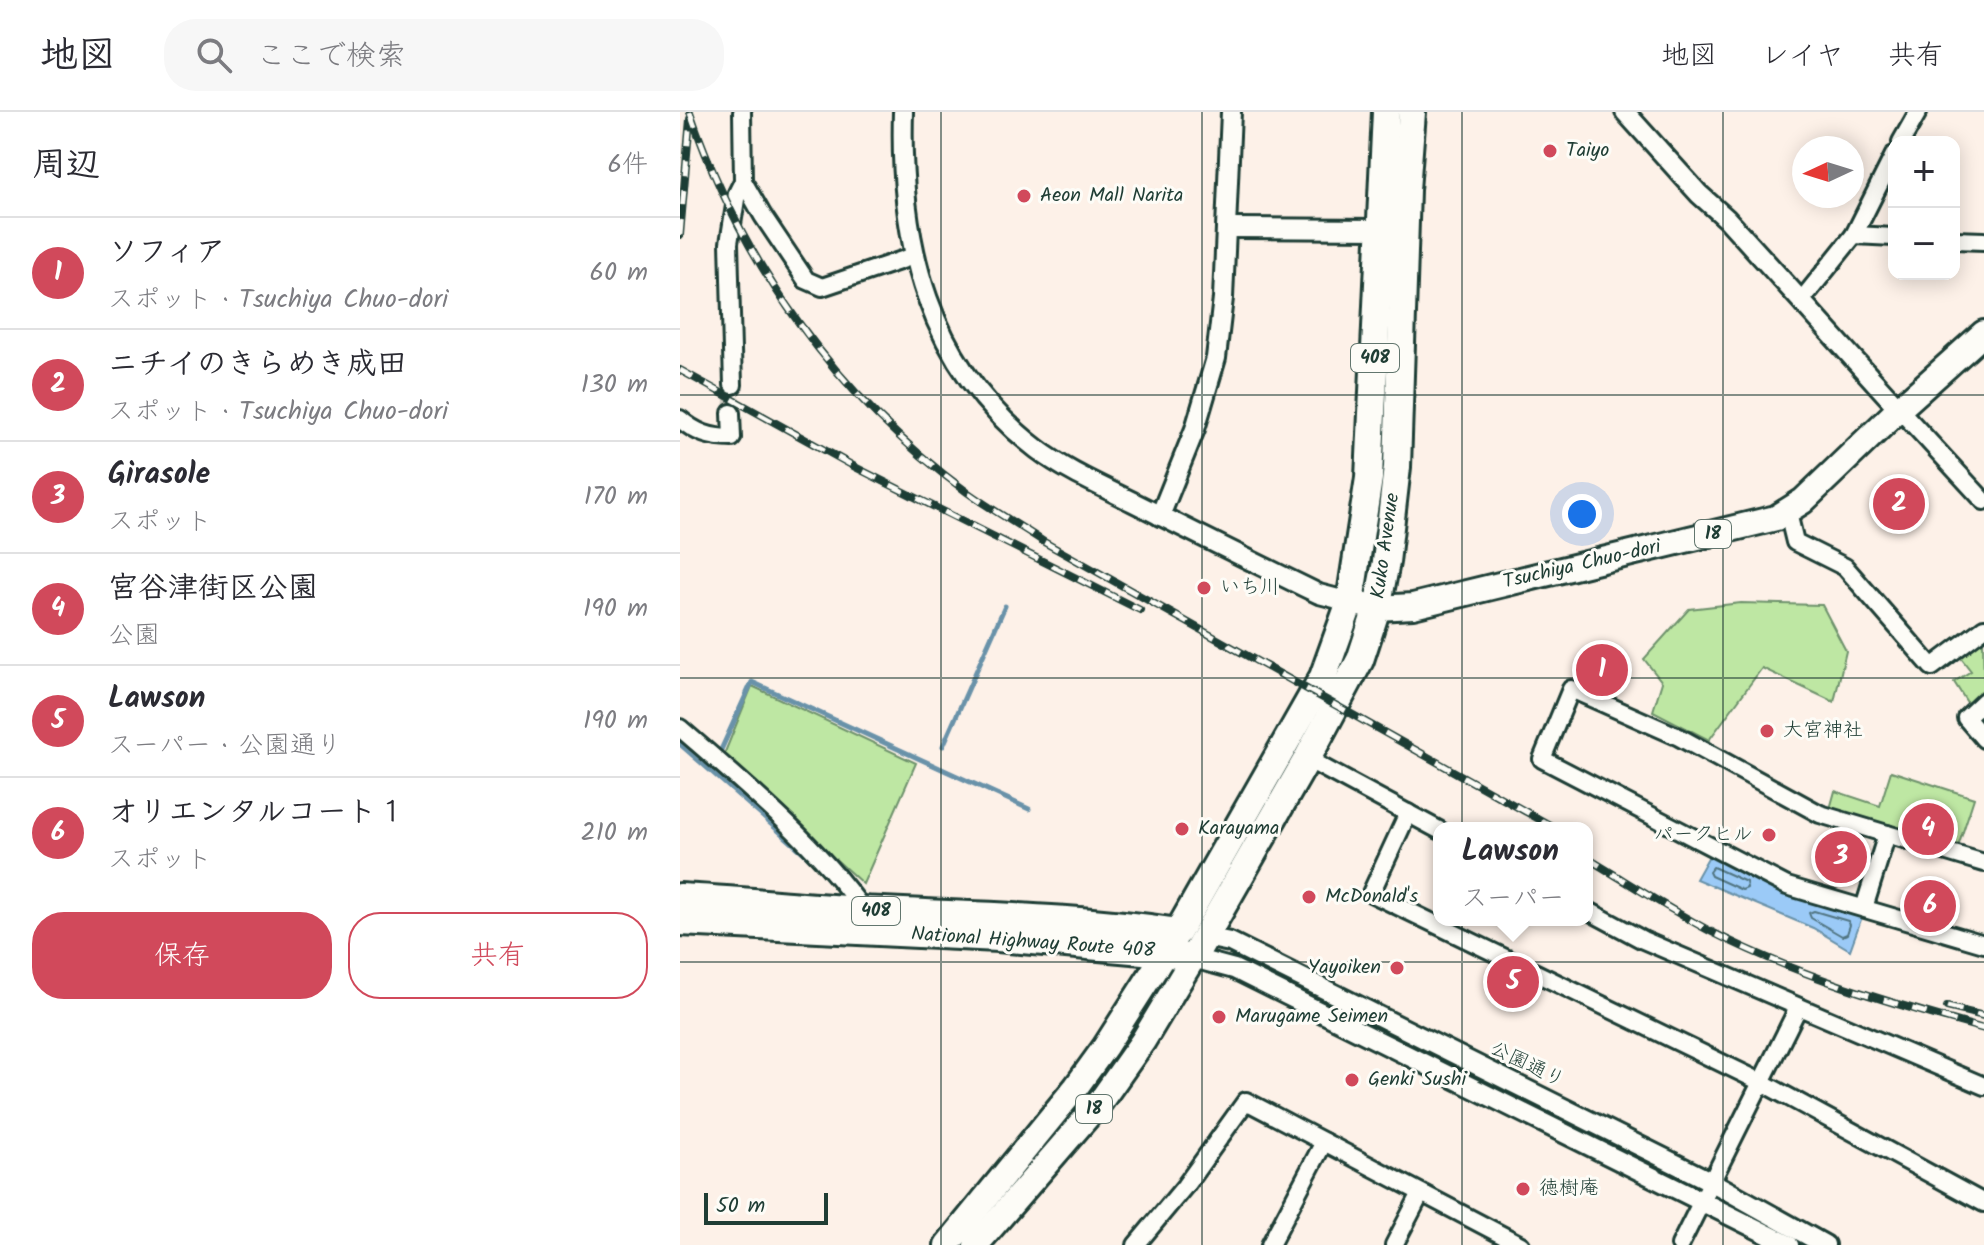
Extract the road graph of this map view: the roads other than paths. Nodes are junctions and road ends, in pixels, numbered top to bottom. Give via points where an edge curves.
1 (742, 112) edge
2 (903, 112) edge
3 (1231, 112) edge
4 (1386, 112) edge
5 (1412, 112) edge
6 (1625, 112) edge
7 (1918, 112) edge
8 (1904, 136) edge
9 (1888, 167) edge
10 (743, 181) junction
11 (1227, 228) junction
12 (1383, 229) junction
13 (1854, 235) junction
14 (1888, 237) edge
15 (1960, 240) edge
16 (1984, 241) edge
17 (914, 256) junction
18 (1801, 301) junction
19 (1984, 333) edge
20 (733, 385) tunnel mouth
21 (1899, 409) junction
22 (731, 413) tunnel mouth
23 (680, 419) edge
24 (1984, 501) edge
25 (1788, 513) junction
26 (1160, 516) junction
27 (1350, 602) junction
28 (1377, 608) junction
29 (1983, 629) edge
30 (1984, 701) edge
31 (680, 728) edge
32 (1984, 739) edge
33 (1307, 759) junction
34 (1408, 813) junction
35 (1433, 827) edge
36 (1887, 834) junction
37 (1984, 863) edge
38 (680, 897) edge
39 (1864, 908) junction
40 (863, 910) junction
41 (1593, 913) edge
42 (680, 922) edge
43 (1433, 923) edge
44 (1439, 926) edge
45 (1171, 942) junction
46 (1984, 944) edge
47 (1199, 948) junction
48 (1798, 1008) junction
49 (1761, 1082) junction
50 (1984, 1086) edge
51 (1324, 1142) junction
52 (1712, 1182) junction
53 (1421, 1193) junction
54 (1703, 1200) junction
55 (1984, 1203) edge
56 (1518, 1244) edge
57 (947, 1245) edge
58 (976, 1245) edge
59 (1136, 1245) edge
60 (1270, 1245) edge
61 (1394, 1245) edge
62 (1680, 1245) edge
63 (1789, 1245) edge
64 (1825, 1245) edge

1 - 10 street
2 - 17 street via 903,192
3 - 11 street
4 - 12 highway, Kuko Avenue / 408
5 - 28 highway, Kuko Avenue / 408 via 1397,467
6 - 18 street
7 - 8 street
9 - 13 street
10 - 17 street via 806,280 822,287
10 - 20 street via 729,243
11 - 12 street
11 - 26 street via 1216,358
12 - 27 highway, Kuko Avenue / 408 via 1369,478
13 - 14 street
13 - 18 street
15 - 16 street
17 - 26 street via 950,349 975,388 1040,451
18 - 21 street
19 - 21 main road, Tsuchiya Chuo-dori / 18
21 - 24 street
21 - 25 main road, Tsuchiya Chuo-dori / 18
22 - 23 street via 732,438 714,438
25 - 28 main road, Tsuchiya Chuo-dori / 18 via 1413,606
25 - 29 street via 1795,542 1845,567 1932,667
26 - 27 street via 1319,594
27 - 28 main road, Tsuchiya Chuo-dori / 18
27 - 45 highway, Kuko Avenue / 408 via 1323,677
28 - 33 highway, Kuko Avenue / 408 via 1360,660
30 - 32 street via 1966,718
31 - 40 street via 813,849
33 - 34 street
33 - 47 highway, Kuko Avenue / 408
34 - 35 street
34 - 43 street via 1371,893
36 - 37 street
36 - 39 street
36 - 39 street via 1820,814 1679,737 1571,689 1542,759 1787,886
38 - 40 highway, National Highway Route 408 / 408
39 - 46 street
40 - 45 highway, National Highway Route 408 / 408 via 1130,925
41 - 48 street
42 - 45 highway, National Highway Route 408
44 - 49 street
45 - 47 highway, National Highway Route 408
45 - 57 main road, 18 via 1083,1077
47 - 52 street, 公園通り via 1230,942
47 - 54 street
47 - 58 main road, 18 via 1100,1102
48 - 49 street
48 - 50 street
49 - 52 street
49 - 55 street
51 - 53 street
51 - 59 street via 1246,1101
51 - 60 street
52 - 54 street
52 - 64 street, 公園通り
53 - 56 street
53 - 61 street
54 - 62 street
54 - 63 street

